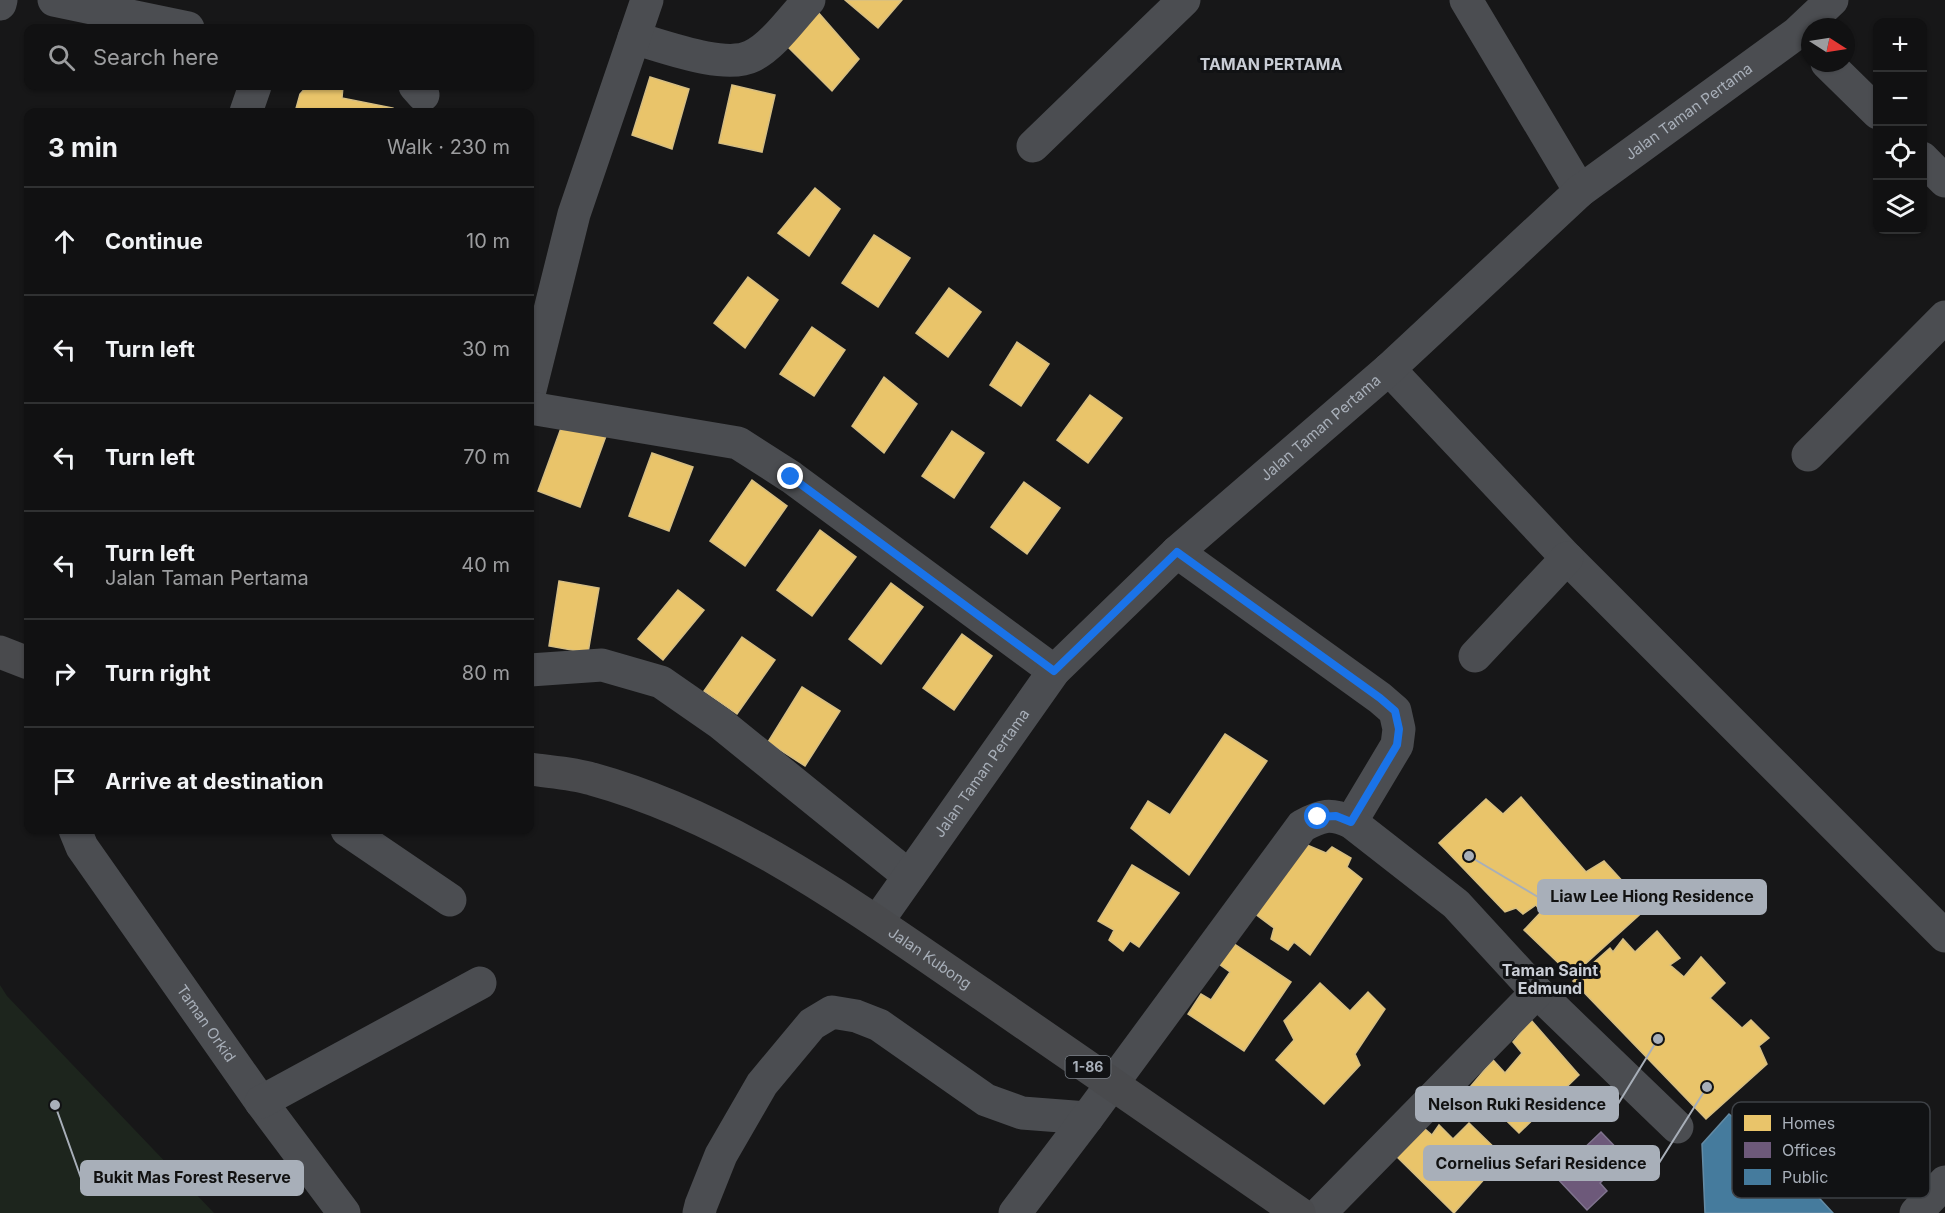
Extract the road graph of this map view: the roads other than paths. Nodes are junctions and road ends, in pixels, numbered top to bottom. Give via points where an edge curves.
1 (54, 0) edge
2 (646, 0) edge
3 (809, 0) edge
4 (1184, 0) edge
5 (1466, 0) edge
6 (1832, 0) edge
7 (1819, 18) edge
8 (169, 24) edge
9 (634, 38) junction
10 (1801, 40) edge
11 (1836, 72) edge
12 (254, 90) edge
13 (247, 108) edge
14 (1873, 108) edge
15 (1033, 146) dead end
16 (1927, 162) edge
17 (1945, 181) edge
18 (1580, 191) junction
19 (1945, 317) edge
20 (1389, 369) junction
21 (534, 374) edge
22 (534, 409) edge
23 (1808, 455) dead end
24 (1177, 552) junction
25 (1567, 558) junction
26 (0, 652) edge
27 (1475, 656) dead end
28 (24, 661) edge
29 (534, 670) edge
30 (1054, 671) junction
31 (534, 770) edge
32 (1351, 822) junction
33 (77, 834) edge
34 (353, 834) edge
35 (909, 876) junction
36 (450, 900) dead end
37 (877, 922) junction
38 (1945, 936) edge
39 (480, 983) dead end
40 (1537, 992) junction
41 (1113, 1083) junction
42 (261, 1102) junction
43 (1088, 1118) junction
44 (1677, 1127) dead end
45 (1945, 1182) edge
46 (344, 1213) edge
47 (699, 1213) edge
48 (1015, 1213) edge
49 (1299, 1213) edge
50 (1320, 1213) edge
51 (1916, 1213) edge

1 - 8 street
2 - 9 street
3 - 9 street via 768,44 752,56 731,61
4 - 15 street
5 - 18 street
6 - 7 street, Jalan Taman Pertama
9 - 21 street via 574,214
10 - 18 street, Jalan Taman Pertama
11 - 14 street
12 - 13 street
16 - 17 street
18 - 20 street, Jalan Taman Pertama
19 - 23 street
20 - 24 street, Jalan Taman Pertama
20 - 25 street
22 - 30 street via 738,443 791,477
24 - 30 street, Jalan Taman Pertama
24 - 32 street via 1395,711 1397,745
25 - 27 street
25 - 38 street
26 - 28 highway
29 - 35 street via 603,665 661,682 720,723
30 - 35 street, Jalan Taman Pertama
31 - 37 highway, Jalan Kubong / 1-86 via 591,778 701,818 763,851
32 - 40 street via 1456,904
32 - 41 street via 1336,816 1318,817 1302,826
33 - 42 street, Taman Orkid
34 - 36 street
35 - 37 street, Jalan Taman Pertama
37 - 41 highway, Jalan Kubong / 1-86
39 - 42 street
40 - 44 street
40 - 50 street
41 - 43 street
41 - 49 highway, Jalan Kubong / 1-86
42 - 46 street, Taman Orkid
43 - 47 street via 1022,1113 986,1100 879,1025 832,1012 812,1024 762,1084 721,1155
43 - 48 street
45 - 51 street

